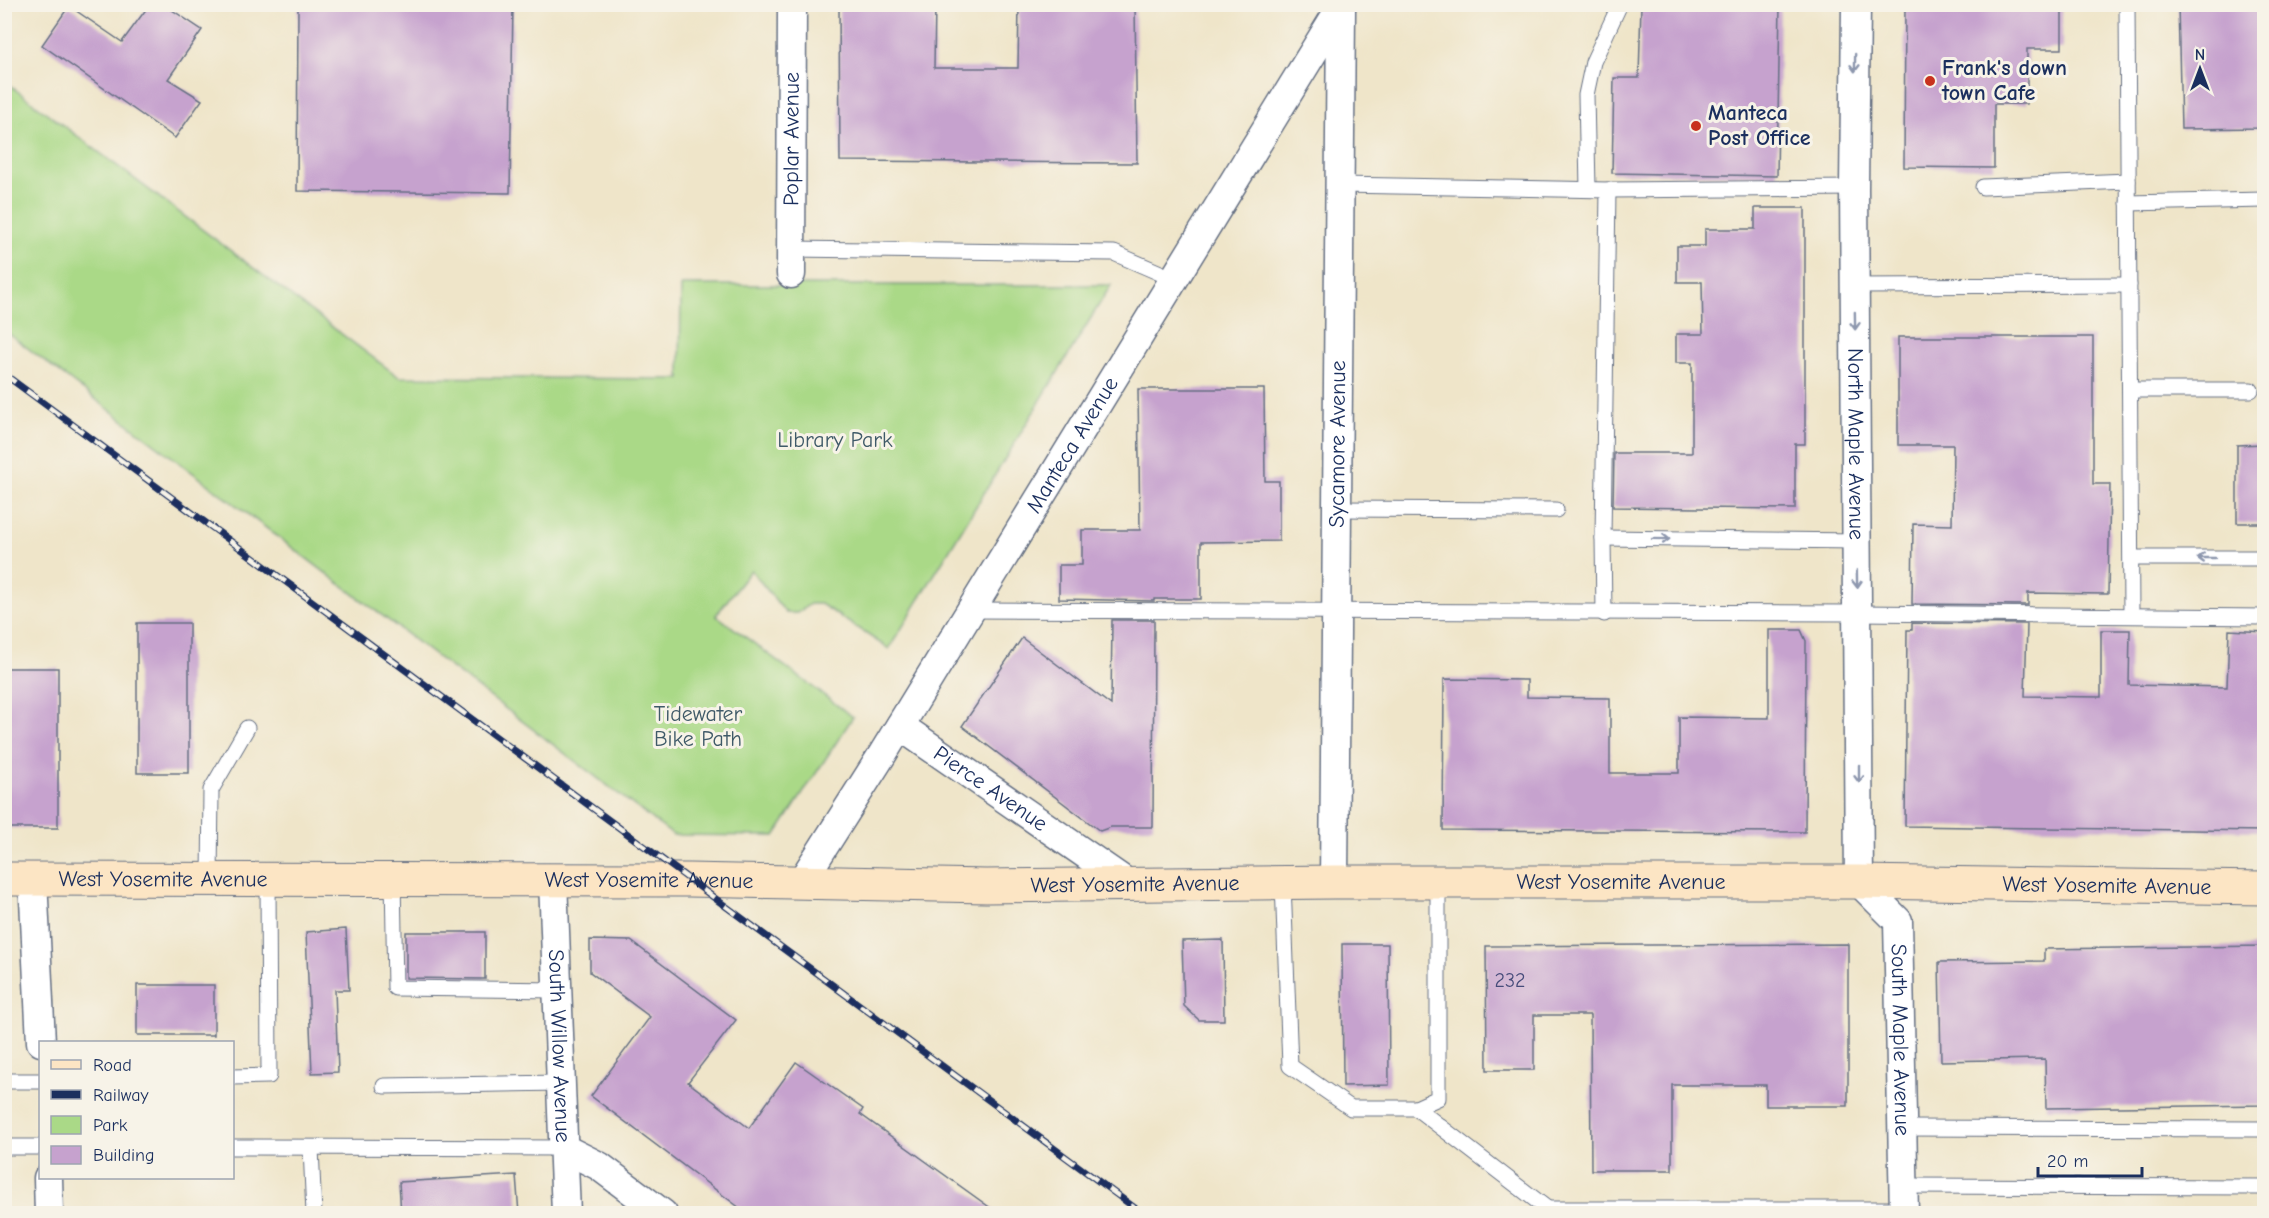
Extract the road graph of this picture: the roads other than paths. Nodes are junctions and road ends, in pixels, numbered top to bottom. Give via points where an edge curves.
1 (792, 4) edge
2 (1620, 4) edge
3 (1856, 4) edge
4 (2127, 4) edge
5 (1341, 6) edge
6 (2128, 181) junction
7 (1340, 184) junction
8 (1983, 187) dead end
9 (1854, 188) junction
10 (1588, 189) junction
11 (1608, 190) junction
12 (2265, 200) edge
13 (2128, 203) junction
14 (791, 261) joint
15 (1174, 279) junction
16 (2129, 285) junction
17 (1854, 286) junction
18 (2130, 390) junction
19 (2251, 390) dead end
20 (1337, 509) junction
21 (1556, 510) dead end
22 (1603, 538) junction
23 (1857, 541) junction
24 (2132, 558) junction
25 (2265, 558) edge
26 (971, 610) junction
27 (1336, 612) junction
28 (1858, 613) junction
29 (1604, 614) junction
30 (2131, 615) junction
31 (2265, 617) edge
32 (900, 726) junction
33 (247, 728) dead end
34 (19, 879) edge
35 (210, 879) junction
36 (268, 879) junction
37 (393, 879) junction
38 (553, 880) junction
39 (802, 881) junction
40 (1334, 882) junction
41 (1438, 882) junction
42 (1859, 882) junction
43 (1282, 883) junction
44 (1130, 885) junction
45 (2265, 888) edge
46 (557, 990) junction
47 (41, 1041) edge
48 (234, 1077) edge
49 (4, 1081) edge
50 (39, 1081) edge
51 (560, 1083) junction
52 (384, 1086) dead end
53 (1416, 1108) junction
54 (1902, 1128) junction
55 (2265, 1129) edge
56 (4, 1147) edge
57 (39, 1147) edge
58 (234, 1148) edge
59 (311, 1148) junction
60 (563, 1148) junction
61 (48, 1179) edge
62 (2265, 1187) edge
63 (1903, 1203) edge
64 (1551, 1211) edge
65 (49, 1214) edge
66 (314, 1214) edge
67 (566, 1214) edge
68 (663, 1214) edge

1 - 14 street, Poplar Avenue
2 - 10 lane via 1593,62 1586,95
3 -> 9 street, North Maple Avenue
4 - 6 lane
5 - 7 street, Sycamore Avenue
5 - 15 street, Manteca Avenue
6 - 8 lane
6 - 13 lane
7 - 10 lane
7 - 20 street, Sycamore Avenue
9 - 11 lane
9 - 17 street, North Maple Avenue
10 - 11 lane
11 - 22 lane
12 - 13 lane
13 - 16 lane
14 - 15 lane via 1114,253
15 - 26 street, Manteca Avenue
16 - 17 lane
16 - 18 lane
17 -> 23 street, North Maple Avenue
18 - 19 lane
18 - 24 lane
20 - 21 lane
20 - 27 street, Sycamore Avenue
22 -> 23 lane
22 - 29 lane
23 -> 28 street, North Maple Avenue
25 -> 24 lane
24 - 30 lane
26 - 27 lane
26 - 32 street, Manteca Avenue
27 - 29 lane
27 - 40 street, Sycamore Avenue
28 - 29 lane
28 - 30 lane
28 -> 42 street, North Maple Avenue
30 - 31 lane
32 - 39 street, Manteca Avenue
32 - 44 street, Pierce Avenue
33 - 35 lane via 211,790
34 - 35 main road, West Yosemite Avenue
34 - 47 street
35 - 36 main road, West Yosemite Avenue
36 - 37 main road, West Yosemite Avenue
36 - 48 lane via 269,1076
37 - 38 main road, West Yosemite Avenue
37 - 46 lane via 395,988
38 - 39 main road, West Yosemite Avenue
38 - 46 street, South Willow Avenue
39 - 44 main road, West Yosemite Avenue
40 - 41 main road, West Yosemite Avenue
40 - 43 main road, West Yosemite Avenue
41 - 42 main road, West Yosemite Avenue
41 - 53 lane via 1438,1098
42 - 45 main road, West Yosemite Avenue
42 - 54 street, South Maple Avenue via 1898,921
43 - 44 main road, West Yosemite Avenue
43 - 53 lane via 1290,1066 1351,1108
46 - 51 street, South Willow Avenue
49 - 50 lane
51 - 52 lane
51 - 60 street, South Willow Avenue
53 - 64 lane
54 - 55 lane
54 - 63 street, South Maple Avenue
56 - 57 lane
58 - 59 lane
59 - 60 lane
59 - 66 lane
60 - 67 street, South Willow Avenue
60 - 68 street via 599,1166
61 - 65 street
62 - 63 lane
63 - 64 lane

